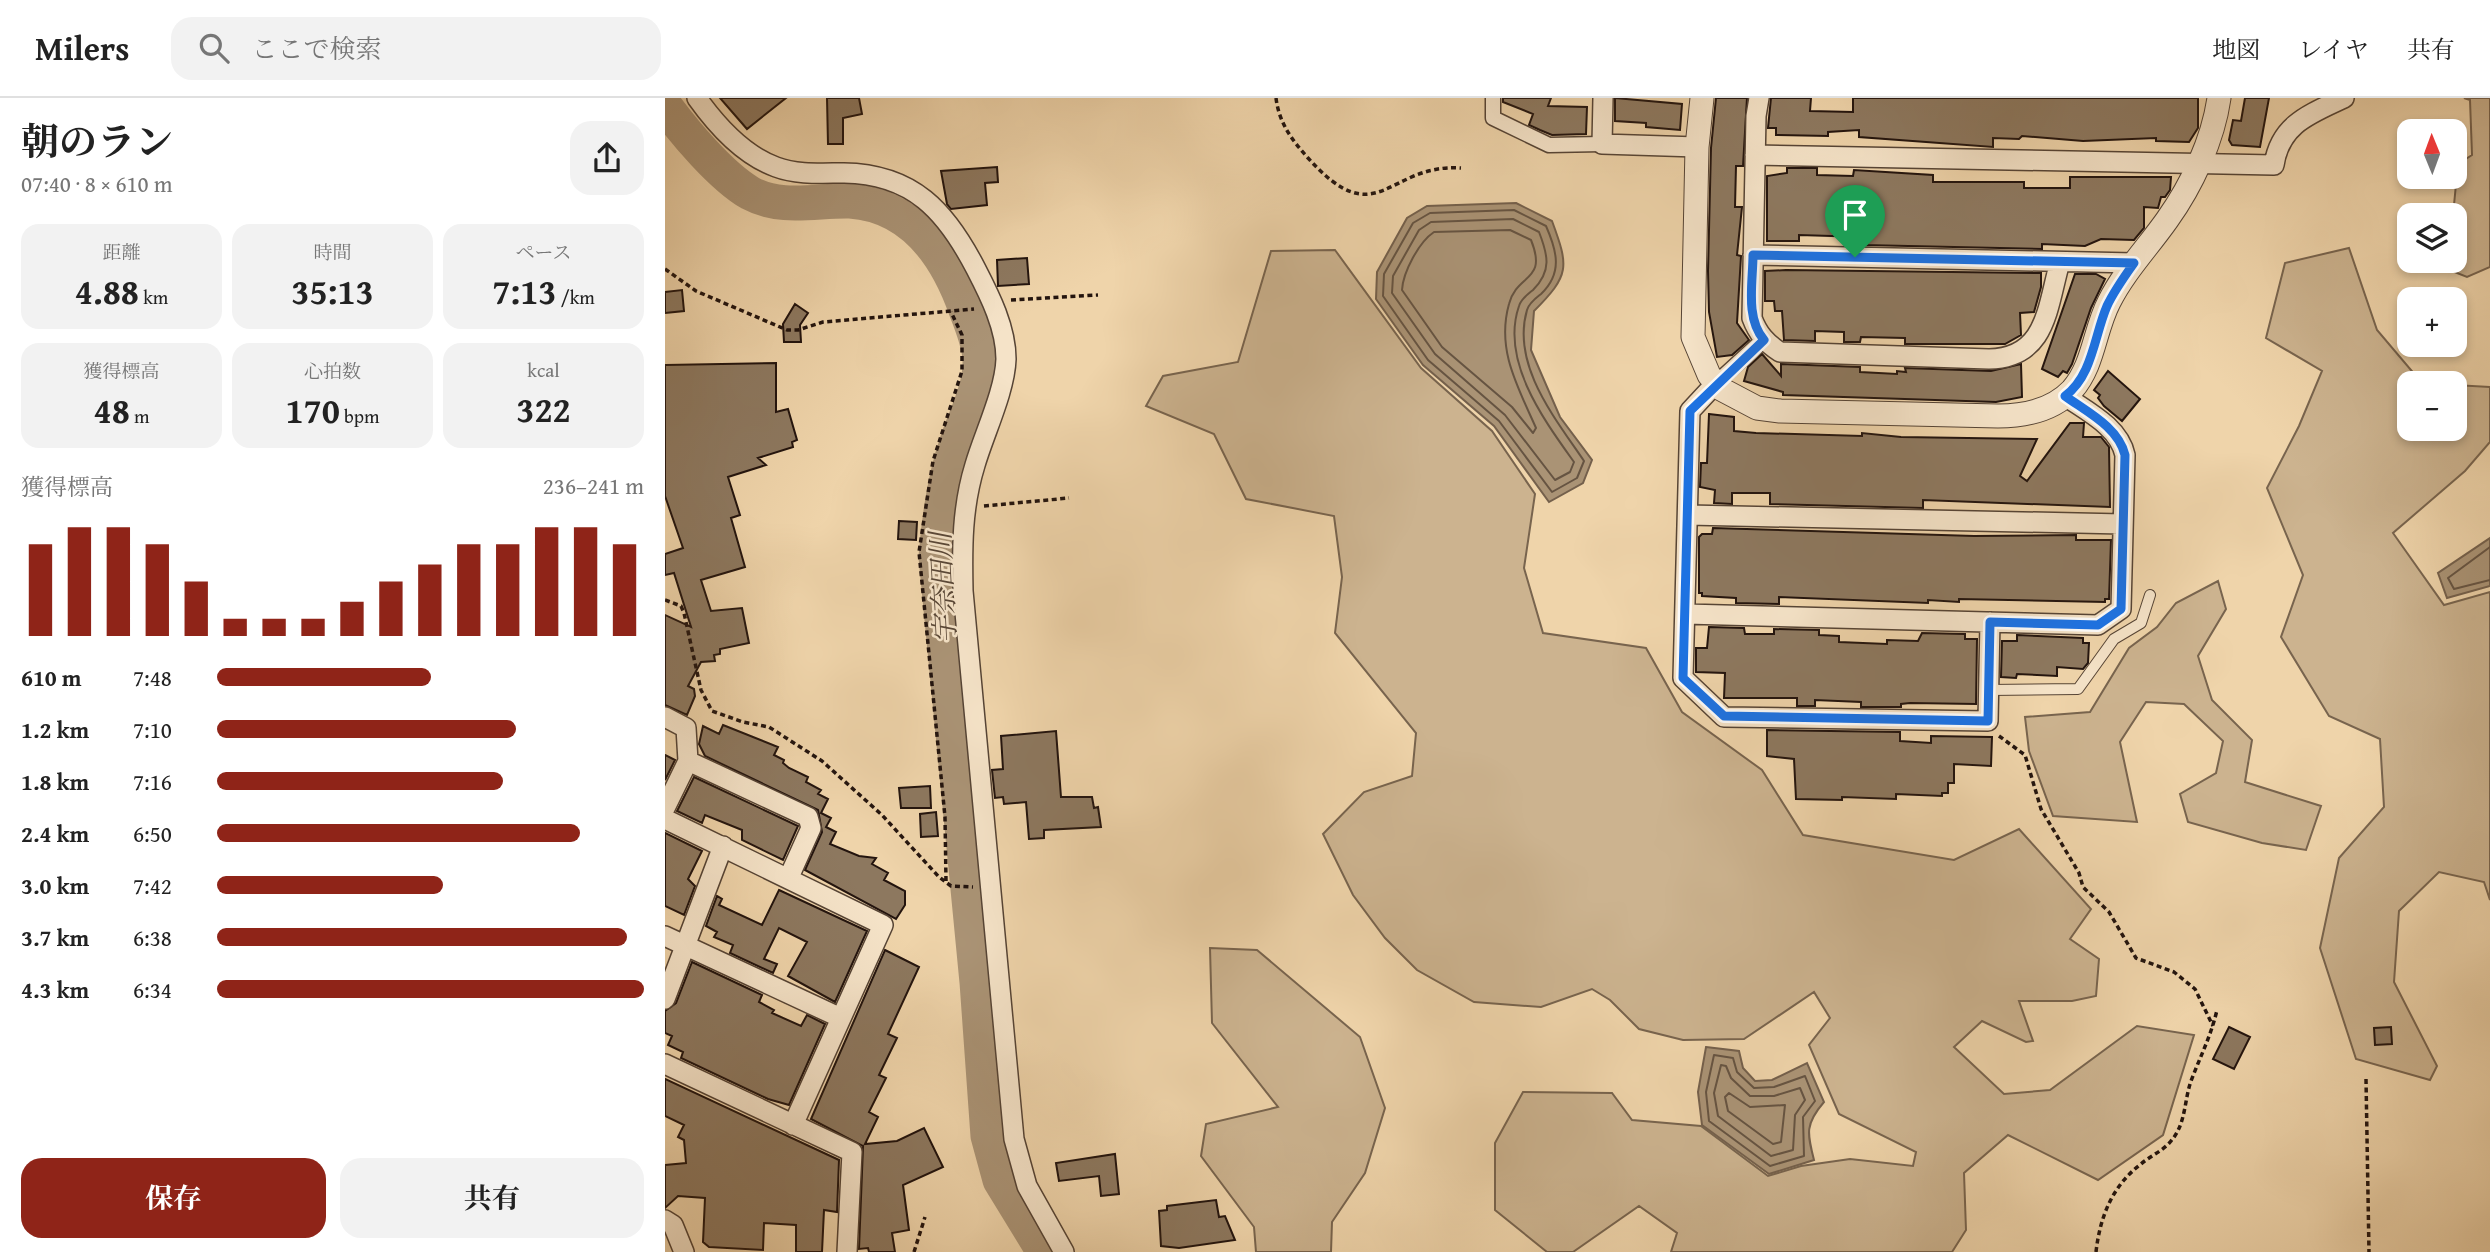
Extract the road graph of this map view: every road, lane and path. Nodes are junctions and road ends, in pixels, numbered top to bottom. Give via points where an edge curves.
1 (698, 98) edge
2 (1276, 98) edge
3 (1493, 98) edge
4 (1603, 98) edge
5 (1702, 98) edge
6 (1759, 98) edge
7 (2219, 98) edge
8 (2344, 98) edge
9 (1602, 144) junction
10 (1697, 147) junction
11 (1755, 155) junction
12 (2199, 164) junction
13 (1461, 168) dead end
14 (1753, 255) junction
15 (2060, 262) junction
16 (2134, 263) junction
17 (665, 269) edge
18 (1098, 295) dead end
19 (991, 301) junction
20 (1764, 340) junction
21 (1716, 383) junction
22 (2065, 396) junction
23 (1069, 498) dead end
24 (965, 505) junction
25 (1688, 515) junction
26 (2123, 524) junction
27 (2150, 595) dead end
28 (665, 600) edge
29 (1686, 614) junction
30 (1990, 622) junction
31 (1989, 690) junction
32 (665, 718) edge
33 (1988, 721) junction
34 (688, 761) junction
35 (665, 808) edge
36 (665, 819) edge
37 (723, 846) junction
38 (789, 877) junction
39 (946, 881) junction
40 (957, 888) dead end
41 (665, 936) edge
42 (685, 946) junction
43 (665, 999) edge
44 (2217, 1010) dead end
45 (841, 1018) junction
46 (2213, 1026) junction
47 (665, 1064) edge
48 (2366, 1079) dead end
49 (793, 1125) junction
50 (925, 1217) dead end
51 (665, 1220) edge
52 (684, 1252) edge
53 (847, 1252) edge
54 (914, 1252) edge
55 (1064, 1252) edge
56 (2096, 1252) edge
57 (2369, 1252) edge

1 - 19 street via 731,138 776,167 868,174 906,185 923,196 955,234
2 - 13 path via 1282,123 1295,144 1321,173 1349,193 1373,195 1427,172
3 - 9 street via 1493,118 1549,145
4 - 9 street
5 - 10 street
6 - 11 street
7 - 12 street
8 - 12 street via 2290,128 2279,142 2274,165
9 - 10 street
10 - 21 street via 1693,337
11 - 12 street
11 - 14 street
12 - 16 street via 2182,198
14 - 15 street
14 - 20 street via 1752,318
15 - 16 street
15 - 20 street via 2038,337 2015,356 1795,354 1780,352
16 - 22 street via 2108,304 2090,362
17 - 39 path via 705,295 787,330 823,322 951,312 962,335 962,371 933,461 919,552 945,817
18 - 19 path
19 - 24 street via 1006,359
20 - 21 street
21 - 22 street via 1757,408 1780,411 2019,416
21 - 25 street via 1690,411
22 - 26 street via 2122,441
23 - 24 path
24 - 55 street via 963,591 1009,1108 1027,1186
25 - 26 street
25 - 29 street
26 - 30 street via 2121,609 2098,625
27 - 31 lane via 2141,623 2113,639 2078,689
28 - 39 path via 681,606 684,613 701,690 712,710 769,727 822,761
29 - 30 street
29 - 33 street via 1683,678 1724,716
30 - 31 street
31 - 33 street
32 - 34 street via 686,728
33 - 46 path via 2025,755 2041,809 2083,887 2109,912 2136,958 2174,972 2196,989
34 - 35 street
34 - 38 street via 808,817 811,828
36 - 37 street
37 - 38 street
37 - 42 street
38 - 45 street via 883,925
39 - 40 path
41 - 42 street
42 - 43 street
42 - 45 street
44 - 46 path
45 - 49 street
46 - 56 path via 2191,1081 2180,1128 2115,1192 2100,1222
47 - 49 street
48 - 57 path
49 - 53 street via 852,1152
50 - 54 path
51 - 52 street via 674,1225

